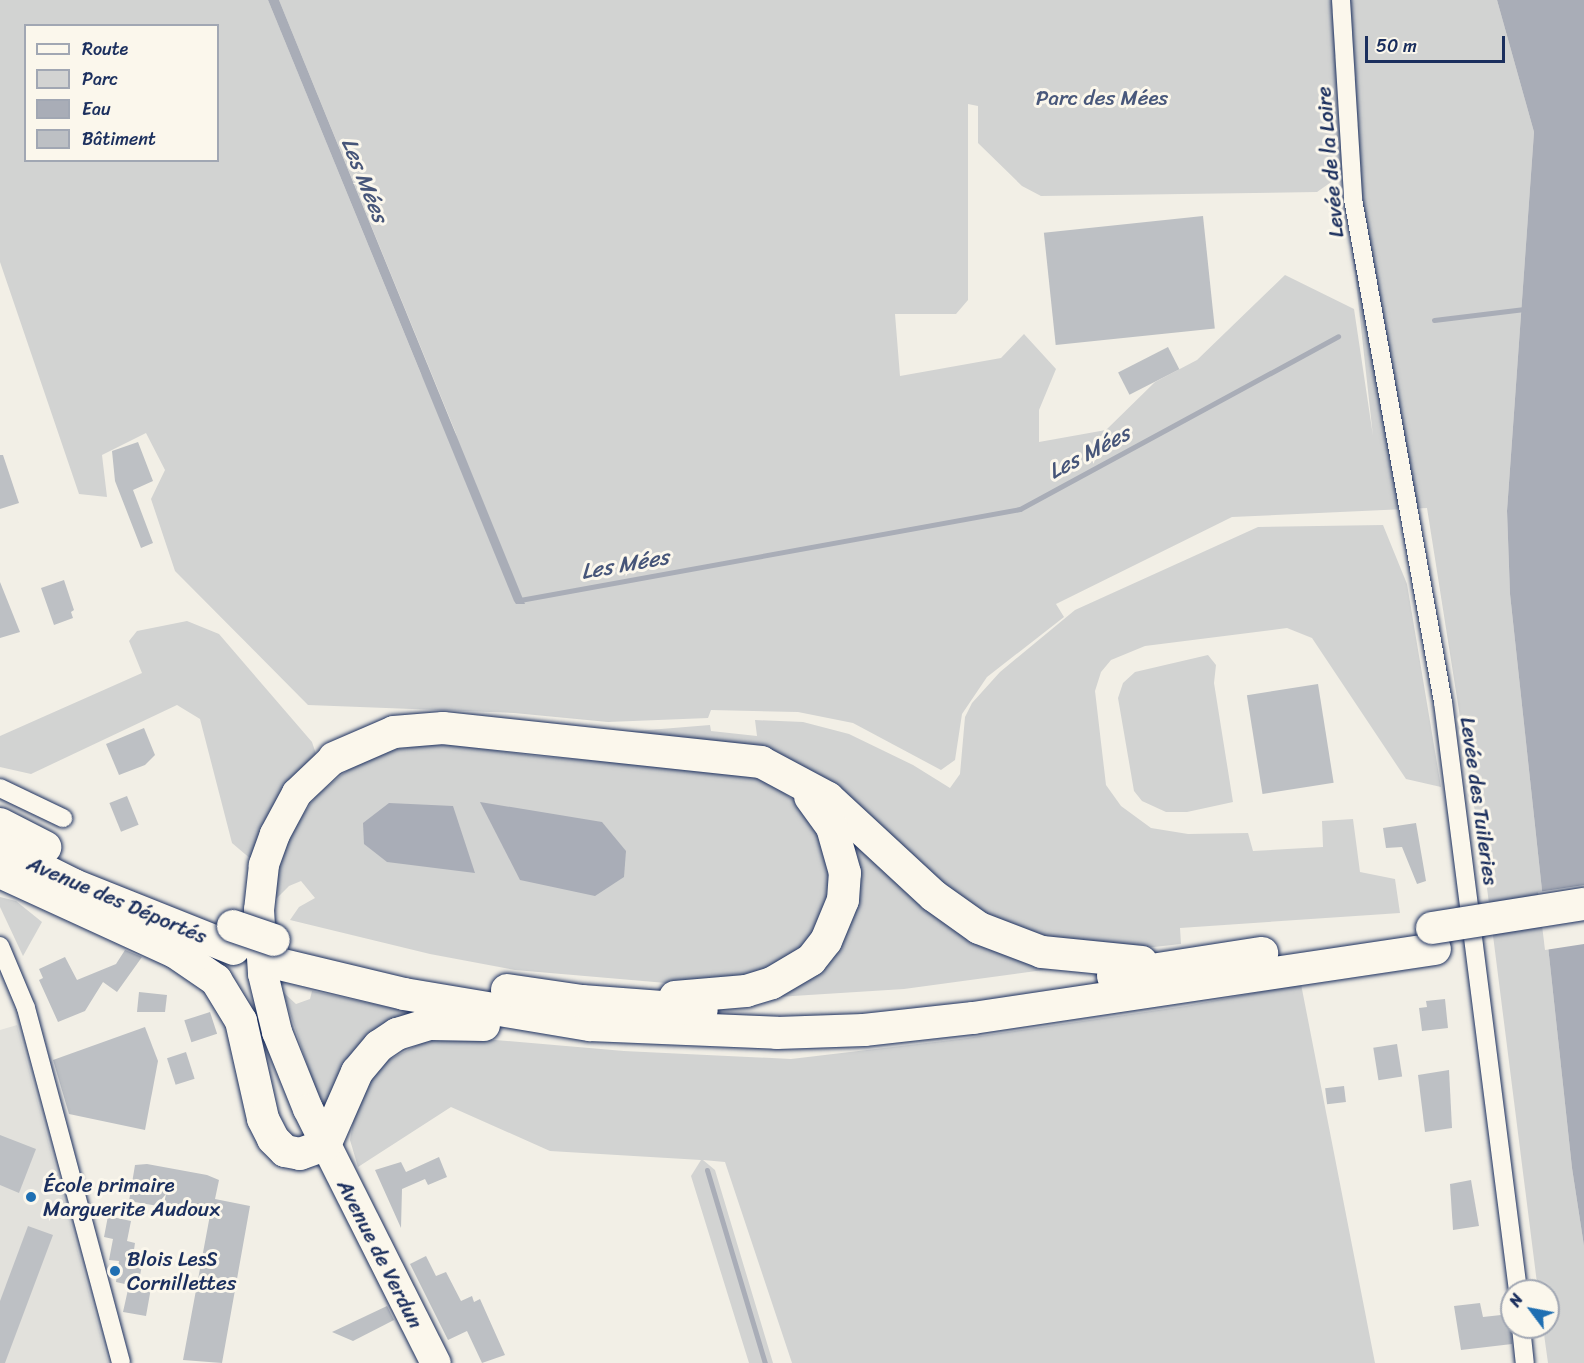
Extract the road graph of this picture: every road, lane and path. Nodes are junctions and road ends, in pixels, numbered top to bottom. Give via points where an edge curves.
1 (1341, 0) edge
2 (1373, 320) joint
3 (334, 758) joint
4 (794, 777) junction
5 (0, 788) edge
6 (63, 818) dead end
7 (0, 824) edge
8 (1, 868) edge
9 (1584, 904) edge
10 (1584, 925) edge
11 (233, 938) junction
12 (1434, 939) junction
13 (0, 946) edge
14 (1181, 965) junction
15 (586, 1013) junction
16 (325, 1145) junction
17 (1516, 1279) edge
18 (1522, 1339) edge
19 (121, 1363) edge
20 (436, 1363) edge
21 (1525, 1363) edge

1 - 2 street, Levée de la Loire via 1353,199
2 - 17 street, Levée des Tuileries via 1443,702
3 - 4 highway via 394,732 443,728 726,756 760,762
3 - 16 main road, Avenue de Verdun via 297,793 275,834 264,865 259,910 263,974 277,1032
4 - 14 highway via 828,798 934,896 994,935 1042,952 1090,960
4 - 15 highway via 832,827 845,873 837,921 811,960 772,983 746,991
5 - 6 street
7 - 11 highway, Avenue des Déportés
8 - 11 highway, Avenue des Déportés via 74,885
8 - 16 highway via 175,952 216,980 241,1021 263,1119 273,1139 285,1150 300,1154
9 - 12 highway, bridge
10 - 12 highway
11 - 15 highway, bridge via 275,951 412,974
12 - 14 highway
12 - 15 highway via 973,1018 864,1030 681,1031
13 - 19 street via 26,1008
14 - 15 highway via 942,1002 834,1010
15 - 16 highway via 430,1024 397,1034 379,1046 357,1072
16 - 20 main road, Avenue de Verdun
18 - 21 street

